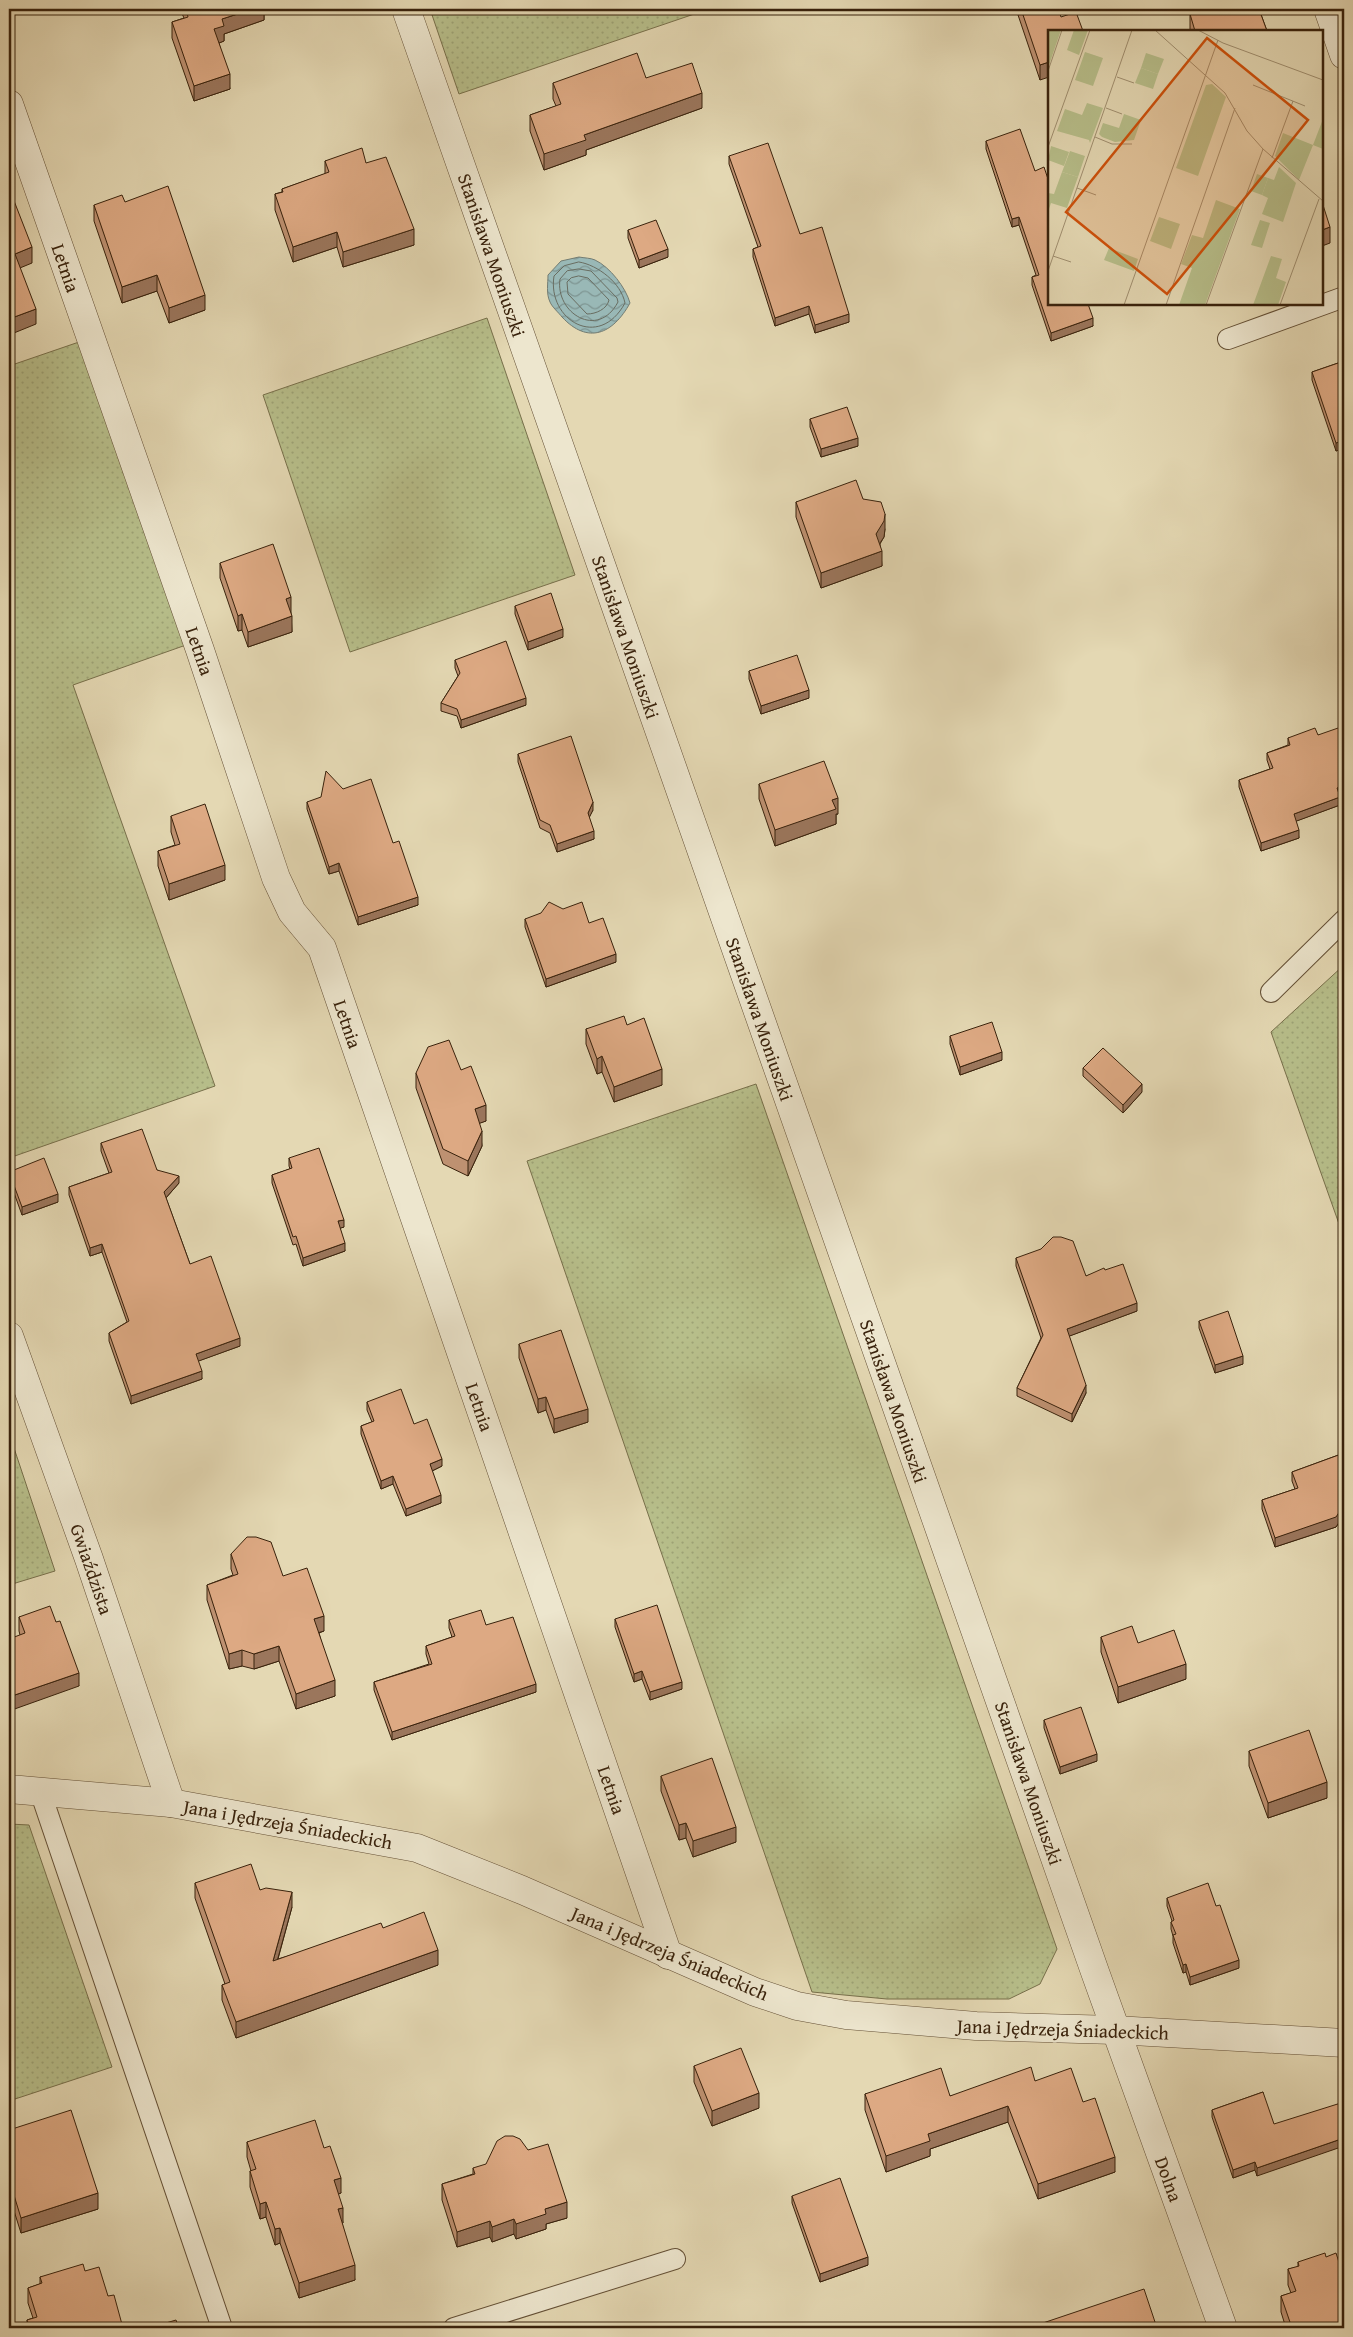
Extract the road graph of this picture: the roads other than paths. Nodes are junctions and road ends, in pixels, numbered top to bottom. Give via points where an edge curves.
1 (406, 9) edge
2 (1328, 9) edge
3 (1344, 55) edge
4 (9, 104) edge
5 (1344, 297) edge
6 (1322, 305) edge
7 (1323, 305) edge
8 (1228, 339) dead end
9 (1344, 920) edge
10 (1271, 992) dead end
11 (9, 1336) edge
12 (9, 1789) edge
13 (40, 1791) junction
14 (171, 1803) junction
15 (668, 1955) junction
16 (1115, 2030) junction
17 (1344, 2043) edge
18 (675, 2259) dead end
19 (222, 2328) edge
20 (454, 2328) edge
21 (1223, 2328) edge

1 - 16 street, Stanisława Moniuszki
2 - 3 street
4 - 15 street, Letnia via 197,641 276,878 292,912 322,948
5 - 7 lane
6 - 8 lane
9 - 10 lane
11 - 14 street, Gwiaździsta
12 - 13 street, Jana i Jędrzeja Śniadeckich
13 - 14 street, Jana i Jędrzeja Śniadeckich
13 - 19 lane
14 - 15 street, Jana i Jędrzeja Śniadeckich via 417,1848 522,1890
15 - 16 street, Jana i Jędrzeja Śniadeckich via 796,2006 846,2015 976,2026
16 - 17 street, Jana i Jędrzeja Śniadeckich
16 - 21 street, Dolna
18 - 20 lane

